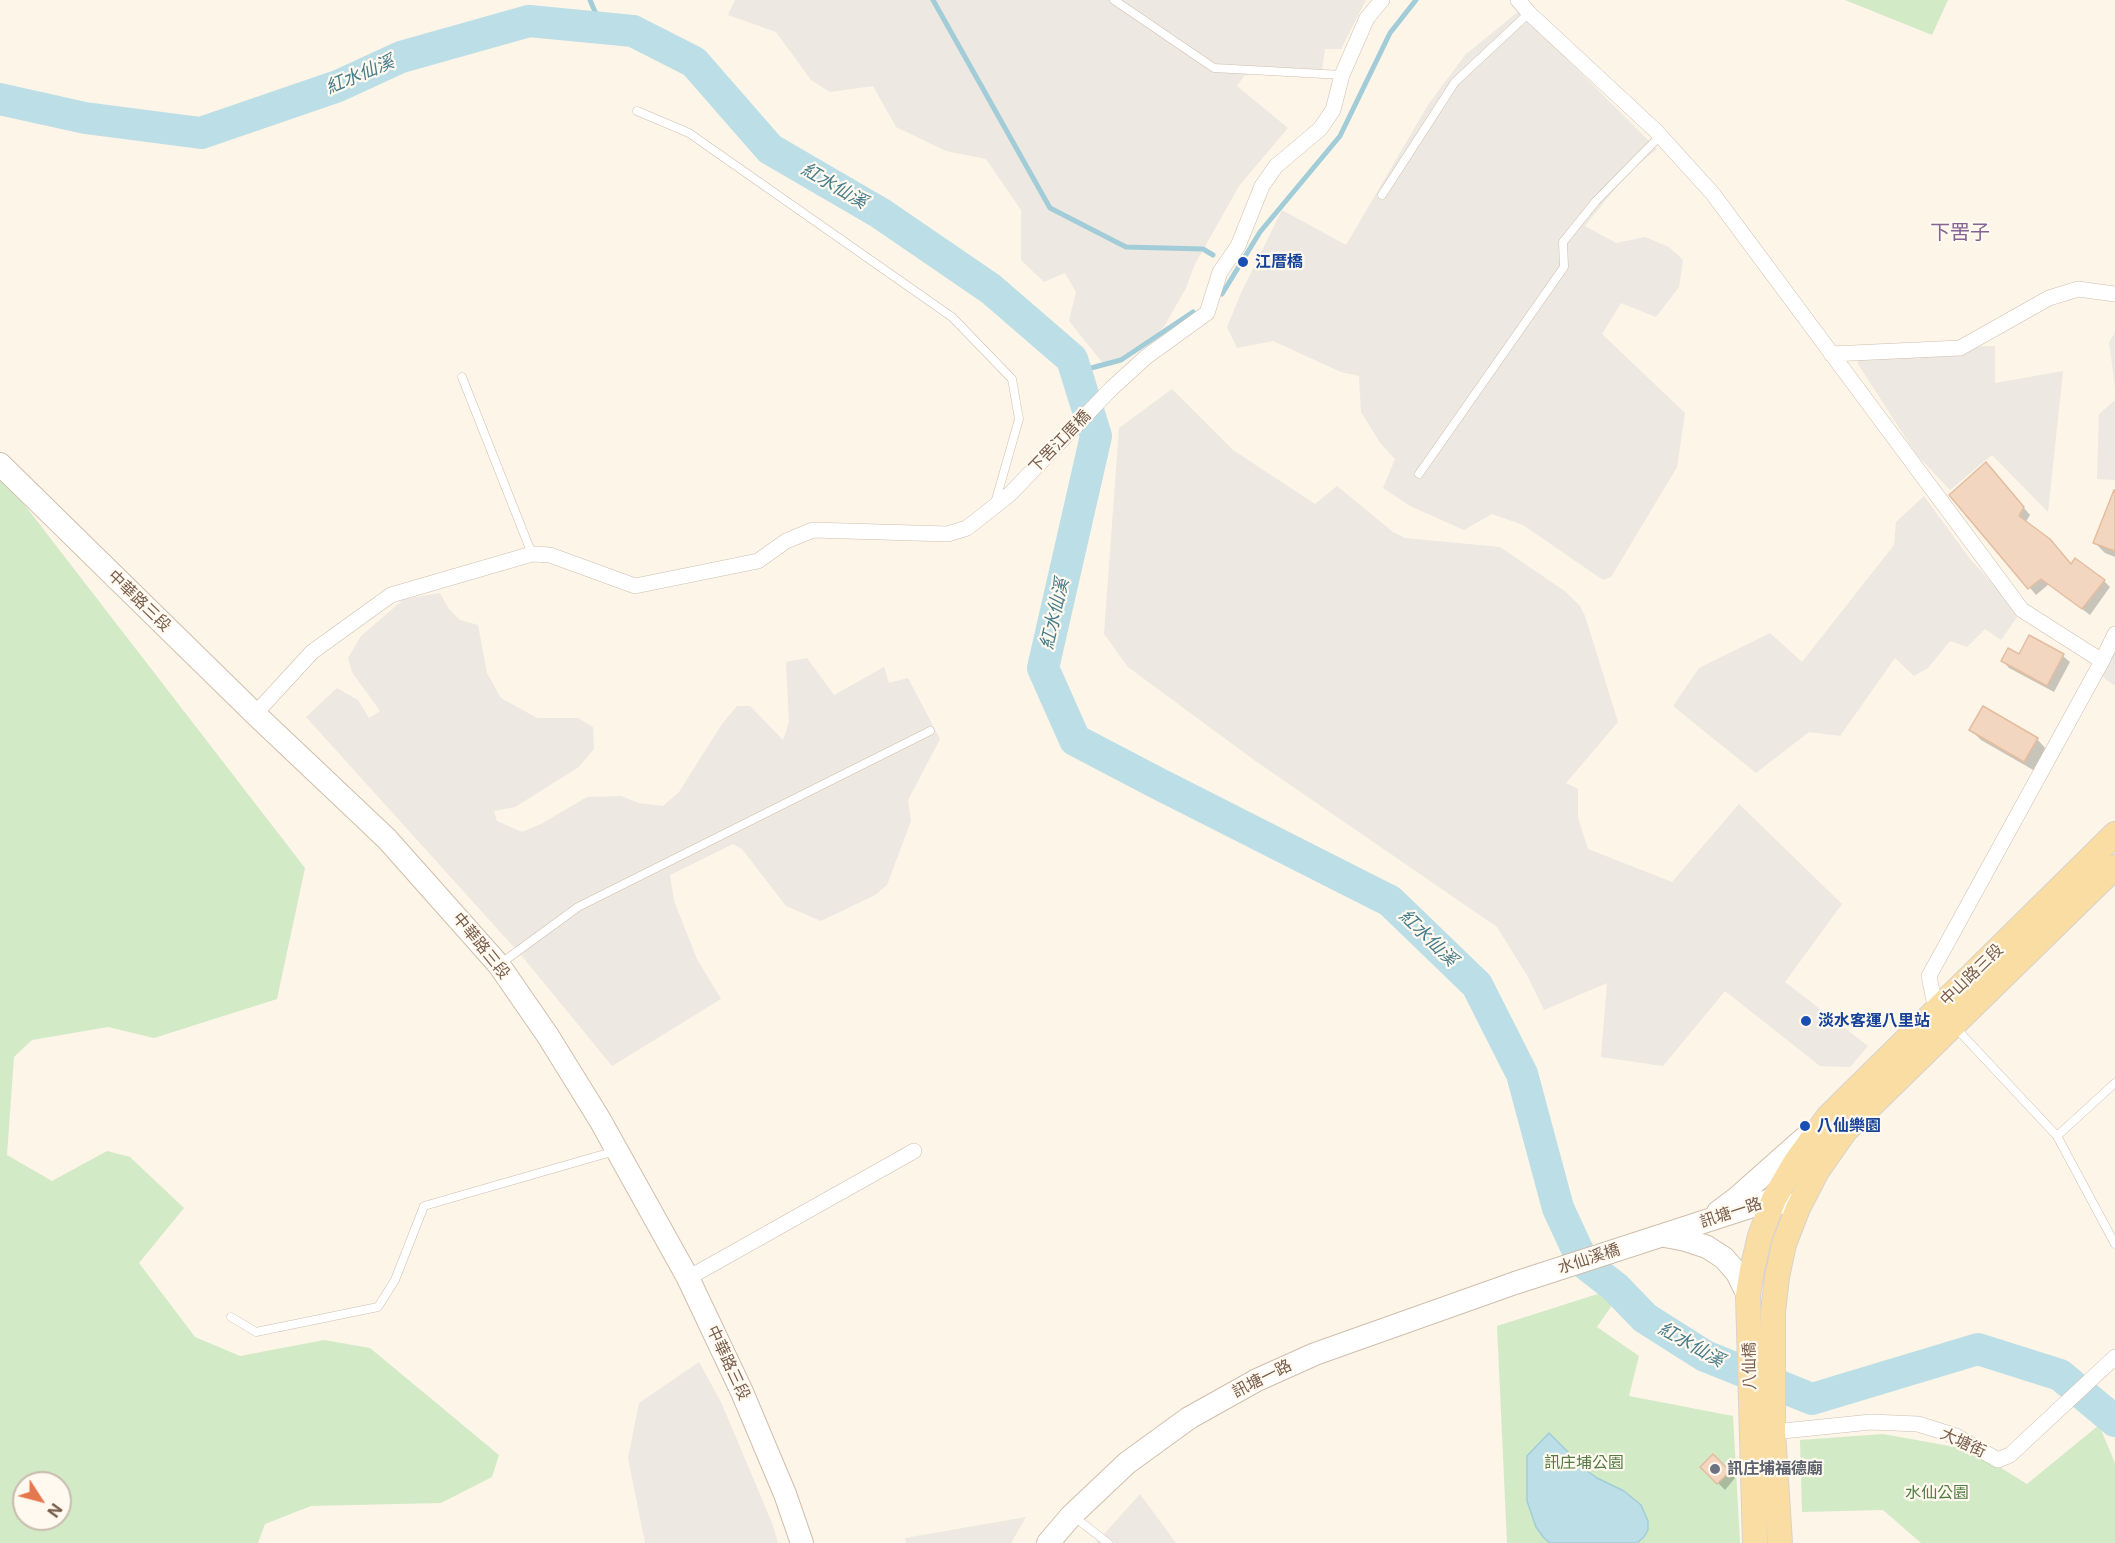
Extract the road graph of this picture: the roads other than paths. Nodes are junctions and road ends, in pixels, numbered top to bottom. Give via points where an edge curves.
1 (1114, 0) edge
2 (1382, 0) edge
3 (1518, 0) edge
4 (1529, 13) junction
5 (1342, 75) junction
6 (636, 111) dead end
7 (1660, 136) junction
8 (1382, 195) dead end
9 (2115, 294) edge
10 (1831, 354) junction
11 (462, 377) dead end
12 (0, 464) edge
13 (1419, 474) dead end
14 (994, 507) junction
15 (532, 554) junction
16 (2115, 634) edge
17 (2102, 662) junction
18 (255, 714) junction
19 (930, 731) dead end
20 (2115, 834) edge
21 (2115, 867) edge
22 (498, 965) junction
23 (1944, 1018) junction
24 (2115, 1083) edge
25 (1828, 1117) junction
26 (2057, 1136) junction
27 (616, 1150) junction
28 (914, 1151) dead end
29 (1774, 1199) junction
30 (1798, 1208) junction
31 (1704, 1222) junction
32 (1663, 1236) junction
33 (2115, 1244) edge
34 (688, 1278) junction
35 (1515, 1283) joint
36 (1748, 1304) junction
37 (1773, 1311) joint
38 (231, 1317) dead end
39 (2115, 1357) edge
40 (1766, 1424) junction
41 (1071, 1516) junction
42 (802, 1543) edge
43 (1048, 1543) edge
44 (1108, 1543) edge
45 (1755, 1543) edge
46 (1780, 1543) edge

1 - 5 lane via 1214,68
2 - 5 street, 下罟江厝橋 via 1367,18
3 - 4 street
4 - 7 street
4 - 8 lane via 1455,82
5 - 14 street, 下罟江厝橋 via 1333,110 1320,129 1276,166 1262,186 1238,246 1220,272 1207,313 1146,357
6 - 14 lane via 689,133 952,317 1012,379 1019,419
7 - 10 street via 1713,194
7 - 13 lane via 1596,201 1563,242 1564,267
9 - 10 street via 2078,288 2049,298 1960,348
10 - 17 street via 2022,610
11 - 15 lane
12 - 18 main road, 中華路三段
14 - 15 street, 下罟江厝橋 via 967,528 948,534 813,530 786,541 758,561 635,586 550,555
15 - 18 street via 391,595 312,652
16 - 17 street
17 - 23 street via 1929,976
18 - 22 main road, 中華路三段 via 387,839
19 - 22 lane via 578,907
20 - 23 main road, 中山路三段
21 - 23 main road, 中山路三段
22 - 27 main road, 中華路三段 via 548,1036
23 - 25 main road, 中山路三段
23 - 26 lane
23 - 30 main road, 中山路三段 via 1845,1131
24 - 26 lane
25 - 29 main road, 中山路三段
25 - 31 main road
26 - 33 lane
27 - 34 main road, 中華路三段
27 - 38 lane via 424,1206 395,1280 378,1307 256,1332
28 - 34 street
29 - 30 main road, 訊塘一路
29 - 31 main road, 訊塘一路
29 - 36 main road, 中山路三段 via 1760,1236
30 - 37 main road, 中山路三段 via 1784,1244
31 - 32 main road, 訊塘一路
32 - 35 main road, 水仙溪橋
32 - 36 main road via 1707,1247 1724,1258 1737,1273
34 - 42 main road, 中華路三段 via 742,1392
35 - 41 main road, 訊塘一路 via 1315,1354 1257,1380 1189,1418 1127,1463
36 - 40 main road, 八仙橋
37 - 40 main road, 八仙橋
39 - 40 street, 大塘街 via 2010,1455 1998,1460 1956,1436 1918,1424
40 - 45 main road
40 - 46 main road
41 - 43 main road, 訊塘一路
41 - 44 lane

